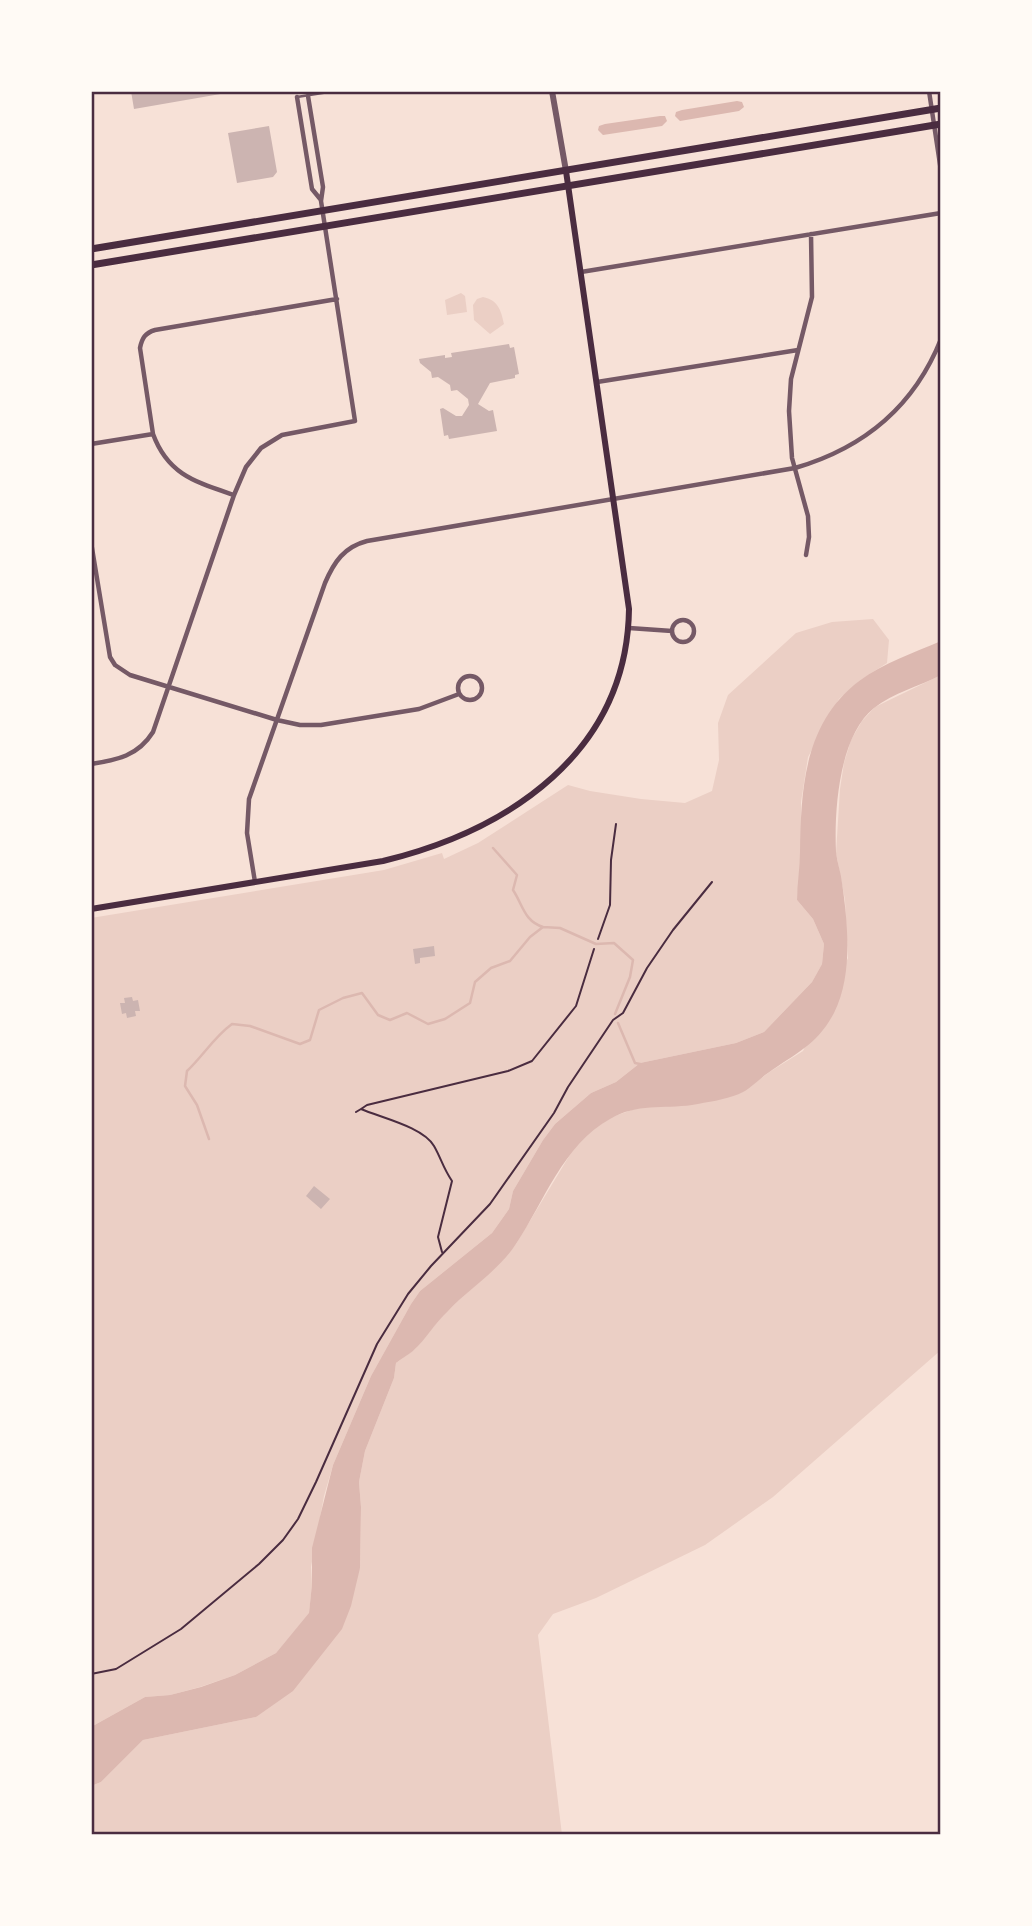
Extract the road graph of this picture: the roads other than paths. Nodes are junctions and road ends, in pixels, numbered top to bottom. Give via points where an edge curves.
1 (335, 91) edge
2 (552, 91) edge
3 (929, 91) edge
4 (308, 96) junction
5 (297, 97) joint
6 (941, 108) edge
7 (932, 109) junction
8 (938, 124) edge
9 (566, 171) junction
10 (941, 171) edge
11 (569, 186) junction
12 (322, 205) junction
13 (941, 213) edge
14 (326, 225) junction
15 (811, 234) junction
16 (91, 249) edge
17 (91, 265) edge
18 (581, 272) junction
19 (337, 299) junction
20 (941, 339) edge
21 (798, 350) junction
22 (597, 382) junction
23 (153, 434) junction
24 (91, 444) edge
25 (795, 468) junction
26 (234, 495) junction
27 (613, 498) junction
28 (91, 542) edge
29 (806, 555) dead end
30 (629, 628) junction
31 (672, 631) junction
32 (168, 686) junction
33 (459, 694) junction
34 (277, 720) junction
35 (91, 764) edge
36 (255, 883) junction
37 (91, 909) edge

1 - 4 lane
2 - 9 street
3 - 7 street
4 - 5 lane
4 - 12 street
5 - 12 street via 312,189
6 - 7 main road
7 - 8 street
7 - 9 main road
8 - 10 street
8 - 11 main road
9 - 11 main road
9 - 12 main road
11 - 14 main road
11 - 18 main road
12 - 14 street
12 - 16 main road
13 - 15 street
14 - 17 main road
14 - 19 street
15 - 18 street
15 - 21 street via 812,297
18 - 22 main road
19 - 23 street via 147,333 140,348
19 - 26 street via 355,421 293,432 271,441 253,456
20 - 25 street via 919,382 886,420 840,453
21 - 22 street
21 - 25 street via 789,411
22 - 27 main road
23 - 24 street
23 - 26 street via 176,469
25 - 27 street
25 - 29 street via 808,516
26 - 32 street
27 - 30 main road
27 - 34 street via 367,541 347,549 331,569
28 - 32 street via 110,657 130,675
30 - 31 street
30 - 36 main road via 624,664 604,715 565,764 521,802 455,839 421,852
31 - 31 street via 685,642 694,634 691,622 685,620
32 - 34 street
32 - 35 street via 147,742 126,757
33 - 33 street via 474,700 482,692 481,681 471,675 461,679
33 - 34 street via 419,709 321,725
34 - 36 street via 249,799 247,833
36 - 37 main road

